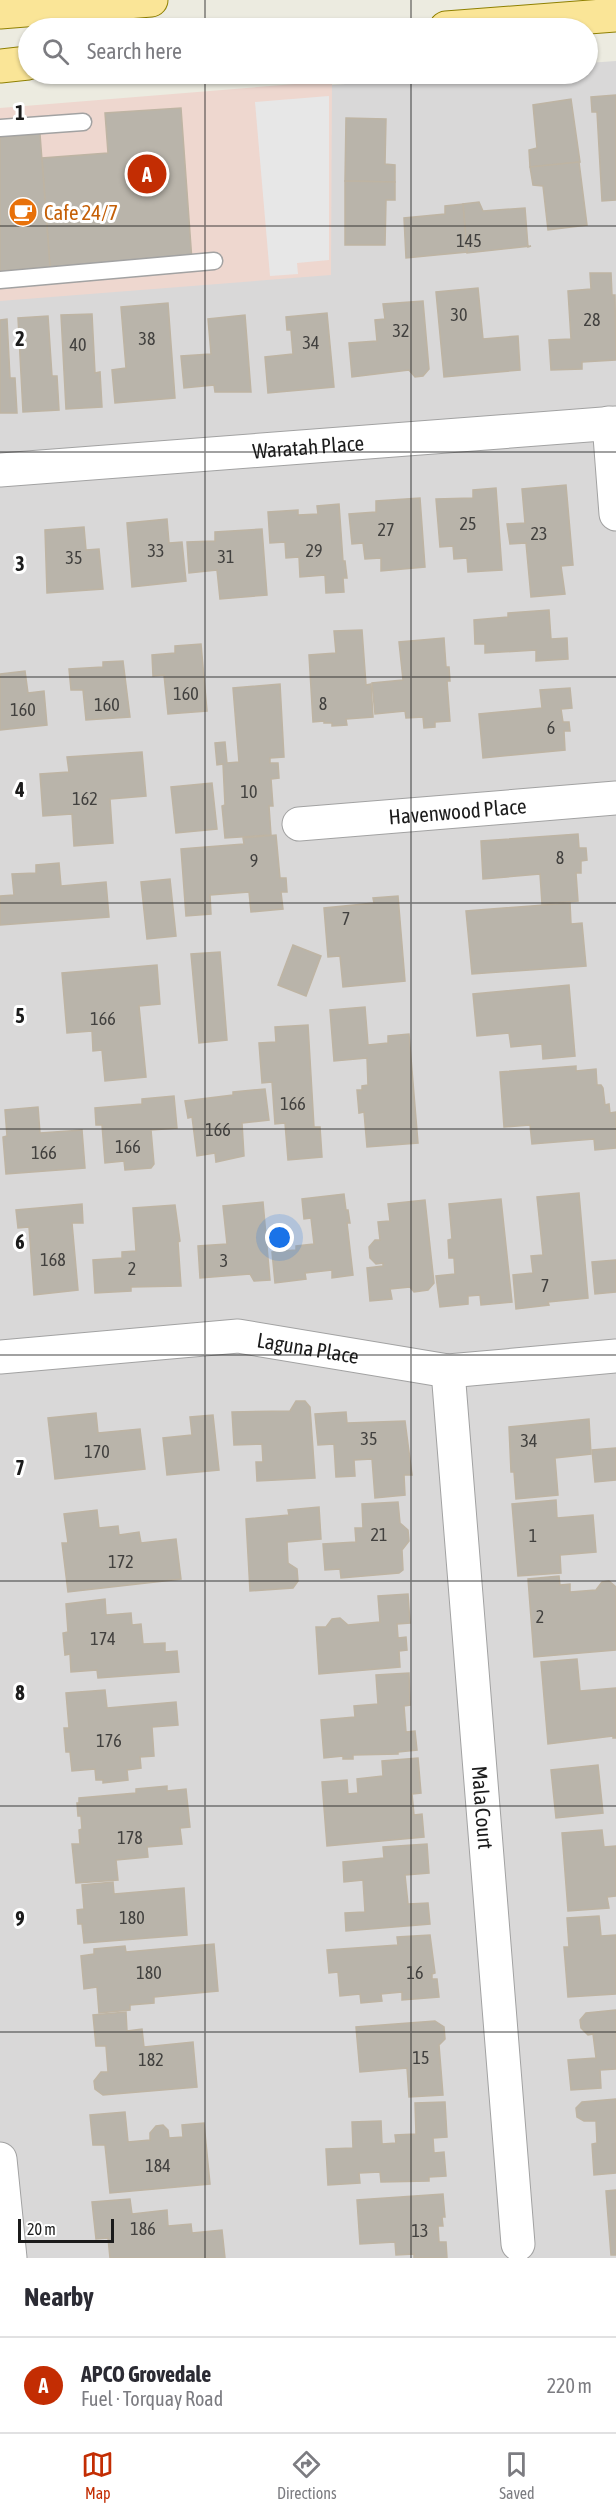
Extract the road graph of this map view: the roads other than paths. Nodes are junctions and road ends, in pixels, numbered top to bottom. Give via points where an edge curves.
1 (151, 0) edge
2 (0, 12) edge
3 (616, 15) edge
4 (577, 18) edge
5 (18, 64) edge
6 (0, 66) edge
7 (83, 122) dead end
8 (0, 128) edge
9 (214, 261) dead end
10 (0, 280) edge
11 (613, 423) edge
12 (0, 470) edge
13 (616, 514) edge
14 (616, 798) edge
15 (299, 824) dead end
16 (616, 1356) edge
17 (0, 1357) edge
18 (448, 1371) junction
19 (0, 2159) edge
20 (518, 2244) dead end
21 (10, 2258) edge

1 - 2 main road
3 - 4 main road
5 - 6 main road
7 - 8 lane
9 - 10 lane
11 - 12 street, Waratah Place
11 - 13 street
14 - 15 street, Havenwood Place
16 - 18 street, Laguna Place
17 - 18 street, Laguna Place via 238,1336
18 - 20 street, Mala Court
19 - 21 street

